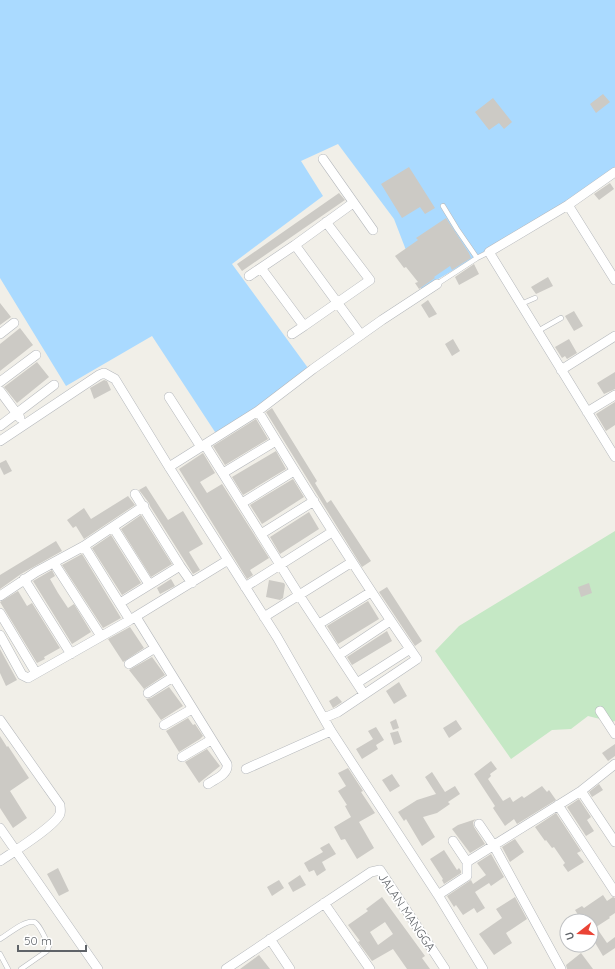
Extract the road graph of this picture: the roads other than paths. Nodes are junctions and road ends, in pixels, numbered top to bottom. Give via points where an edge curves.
1 (323, 159) dead end
2 (615, 172) edge
3 (353, 203) junction
4 (568, 205) junction
5 (443, 206) dead end
6 (326, 222) junction
7 (373, 230) dead end
8 (295, 245) junction
9 (489, 252) junction
10 (477, 258) junction
11 (262, 268) junction
12 (249, 276) dead end
13 (615, 280) edge
14 (437, 284) joint
15 (534, 298) dead end
16 (338, 303) junction
17 (521, 304) junction
18 (561, 318) dead end
19 (14, 323) dead end
20 (304, 326) junction
21 (538, 331) junction
22 (0, 334) edge
23 (292, 334) dead end
24 (362, 335) junction
25 (615, 336) edge
26 (36, 355) dead end
27 (561, 370) junction
28 (0, 382) edge
29 (54, 385) dead end
30 (0, 392) edge
31 (615, 394) edge
32 (169, 397) dead end
33 (258, 411) junction
34 (587, 412) junction
35 (17, 414) junction
36 (25, 424) junction
37 (0, 426) edge
38 (0, 441) edge
39 (276, 441) junction
40 (203, 446) junction
41 (615, 456) edge
42 (168, 467) junction
43 (294, 470) junction
44 (223, 473) junction
45 (135, 494) dead end
46 (314, 501) junction
47 (242, 503) junction
48 (144, 506) junction
49 (113, 527) junction
50 (332, 532) junction
51 (261, 534) junction
52 (84, 546) junction
53 (228, 560) junction
54 (352, 562) junction
55 (54, 563) junction
56 (280, 564) junction
57 (180, 566) junction
58 (24, 579) junction
59 (192, 582) junction
60 (149, 584) junction
61 (245, 586) junction
62 (371, 592) junction
63 (299, 595) junction
64 (0, 596) edge
65 (120, 603) junction
66 (0, 613) edge
67 (264, 617) junction
68 (133, 618) junction
69 (390, 621) junction
70 (319, 624) junction
71 (0, 635) edge
72 (101, 636) junction
73 (155, 648) junction
74 (410, 649) junction
75 (71, 654) junction
76 (339, 655) junction
77 (129, 664) dead end
78 (36, 673) junction
79 (173, 677) junction
80 (357, 683) junction
81 (148, 694) dead end
82 (364, 694) junction
83 (192, 709) junction
84 (600, 711) dead end
85 (324, 718) junction
86 (0, 720) edge
87 (164, 725) dead end
88 (614, 729) edge
89 (331, 731) junction
90 (211, 740) junction
91 (182, 757) dead end
92 (615, 764) edge
93 (246, 769) dead end
94 (208, 784) dead end
95 (581, 791) junction
96 (558, 805) junction
97 (479, 824) dead end
98 (0, 828) edge
99 (453, 841) dead end
100 (615, 842) edge
101 (494, 846) junction
102 (15, 850) junction
103 (0, 861) edge
104 (467, 862) junction
105 (615, 892) edge
106 (438, 895) junction
107 (324, 903) junction
108 (0, 939) edge
109 (270, 939) junction
110 (0, 954) edge
111 (8, 969) edge
112 (21, 969) edge
113 (98, 969) edge
114 (226, 969) edge
115 (290, 969) edge
116 (370, 969) edge
117 (445, 969) edge
118 (483, 969) edge
119 (562, 969) edge

1 - 3 street
2 - 4 street
3 - 6 street
3 - 7 street
4 - 9 street
4 - 13 street
5 - 10 lane
6 - 8 street
6 - 16 street via 370,280
8 - 11 street
8 - 16 street
9 - 10 lane
9 - 17 street
10 - 14 lane
11 - 12 street
11 - 20 street
14 - 24 street
15 - 17 lane
16 - 20 street
16 - 24 street
17 - 21 street
18 - 21 lane
19 - 22 street
20 - 23 street
21 - 27 street
24 - 33 street
25 - 27 street
26 - 28 street
27 - 34 street
29 - 35 street
30 - 35 street
31 - 34 street
32 - 40 street
33 - 39 street
33 - 40 street
34 - 41 street
35 - 36 street
35 - 37 street
36 - 38 street
36 - 42 street via 99,374 108,374 115,379
39 - 43 street
39 - 44 street
40 - 42 street
40 - 44 street
42 - 53 street
43 - 46 street
43 - 47 street
44 - 47 street
45 - 48 street
46 - 50 street
46 - 51 street
47 - 51 street
48 - 49 street
48 - 57 street
49 - 52 street
49 - 60 street
50 - 54 street
50 - 56 street
51 - 56 street
52 - 55 street
52 - 65 street
53 - 59 street
53 - 61 street
54 - 62 street
54 - 63 street
55 - 58 street
55 - 72 street
56 - 61 street
56 - 63 street
57 - 59 street
57 - 60 street
58 - 64 street
58 - 75 street
59 - 68 street
60 - 65 street
61 - 67 street
62 - 69 street
62 - 70 street
63 - 67 street
63 - 70 street
65 - 68 street
66 - 78 street
67 - 85 street
68 - 72 street
68 - 73 street
69 - 74 street
69 - 76 street
70 - 76 street
71 - 78 street via 22,675 28,678
72 - 75 street
73 - 77 street
73 - 79 street
74 - 80 street
74 - 82 street via 417,659
75 - 78 street
76 - 80 street
79 - 81 street
79 - 83 street
80 - 82 street
82 - 85 street via 338,712
83 - 87 street
83 - 90 street
84 - 88 street
85 - 89 street
86 - 102 street via 60,805 60,814 55,822
89 - 93 street
89 - 106 street
90 - 91 street
90 - 94 street via 228,766 226,772
92 - 95 street
95 - 96 street
95 - 100 street
96 - 101 street
96 - 105 street
97 - 101 street
98 - 102 street
99 - 104 street
101 - 104 street
101 - 119 street
102 - 103 street
102 - 113 street
104 - 106 street via 467,876
106 - 118 street
107 - 109 street
107 - 116 street
107 - 117 street, JALAN MANGGA via 371,872 380,870
108 - 112 lane via 27,922 38,925 49,946 47,951
109 - 114 street
109 - 115 street
110 - 111 lane

